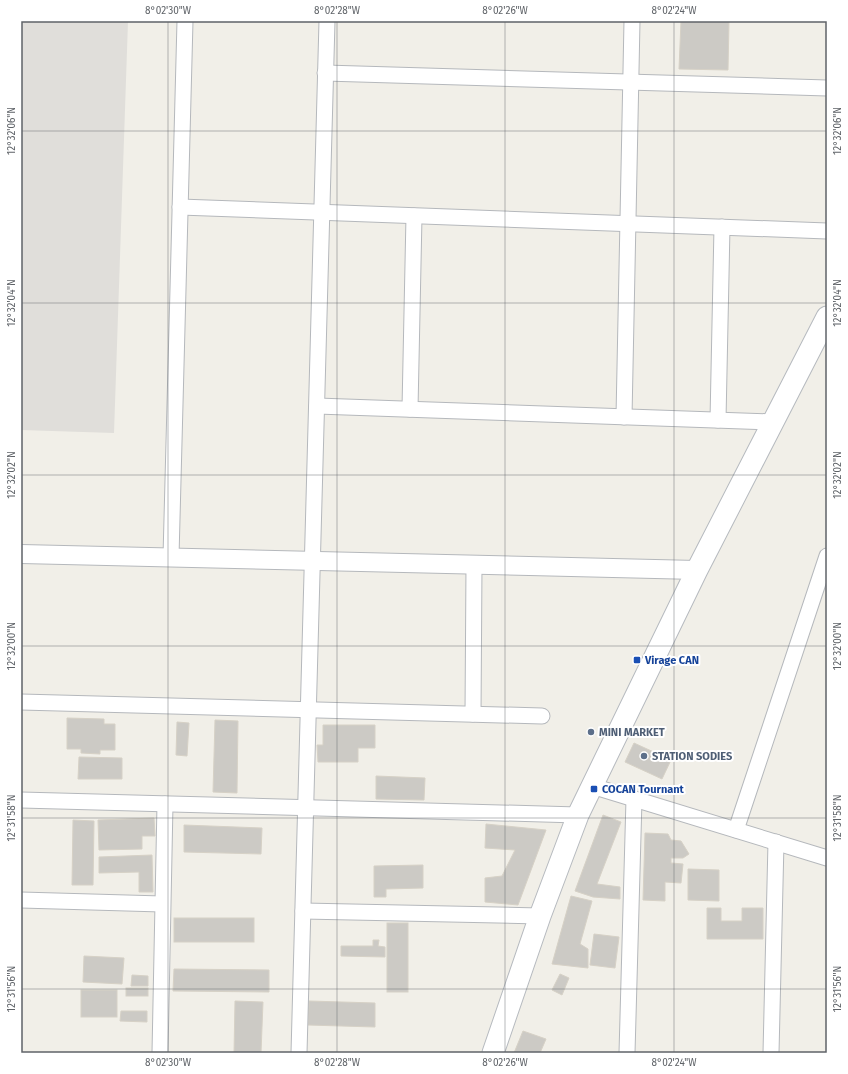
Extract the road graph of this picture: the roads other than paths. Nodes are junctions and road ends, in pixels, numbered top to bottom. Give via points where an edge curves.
1 (185, 21) edge
2 (327, 21) edge
3 (632, 21) edge
4 (326, 73) junction
5 (631, 82) junction
6 (827, 88) edge
7 (180, 207) junction
8 (322, 212) junction
9 (414, 216) junction
10 (628, 224) junction
11 (722, 227) junction
12 (827, 231) edge
13 (824, 330) edge
14 (317, 406) junction
15 (410, 409) junction
16 (624, 417) junction
17 (718, 420) junction
18 (774, 422) junction
19 (21, 554) edge
20 (827, 556) edge
21 (171, 557) junction
22 (312, 561) junction
23 (474, 565) junction
24 (697, 570) junction
25 (21, 702) edge
26 (308, 710) junction
27 (473, 714) junction
28 (542, 716) dead end
29 (592, 786) junction
30 (634, 799) junction
31 (21, 800) edge
32 (165, 804) junction
33 (306, 807) junction
34 (578, 815) junction
35 (736, 830) junction
36 (776, 842) junction
37 (827, 858) edge
38 (21, 900) edge
39 (162, 904) junction
40 (303, 911) junction
41 (540, 916) junction
42 (160, 1053) edge
43 (299, 1053) edge
44 (493, 1053) edge
45 (627, 1053) edge
46 (771, 1053) edge

1 - 7 street
2 - 4 street
3 - 5 street
4 - 5 street
4 - 8 street
5 - 6 street
5 - 10 street
7 - 8 street
7 - 21 street
8 - 9 street
8 - 14 street
9 - 10 street
9 - 15 street
10 - 11 street
10 - 16 street
11 - 12 street
11 - 17 street
13 - 18 main road
14 - 15 street
14 - 22 street
15 - 16 street
16 - 17 street
17 - 18 street
18 - 24 main road
19 - 21 street
20 - 35 street
21 - 22 street
22 - 23 street
22 - 26 street
23 - 24 street
23 - 27 street
24 - 29 main road
25 - 26 street
26 - 27 street
26 - 33 street
27 - 28 street
29 - 30 street
29 - 34 main road
30 - 35 street
30 - 45 street
31 - 32 street
32 - 33 street
32 - 39 street
33 - 34 street
33 - 40 street
34 - 41 main road
35 - 36 street
36 - 37 street
36 - 46 street
38 - 39 street
39 - 42 street
40 - 41 street
40 - 43 street
41 - 44 main road

